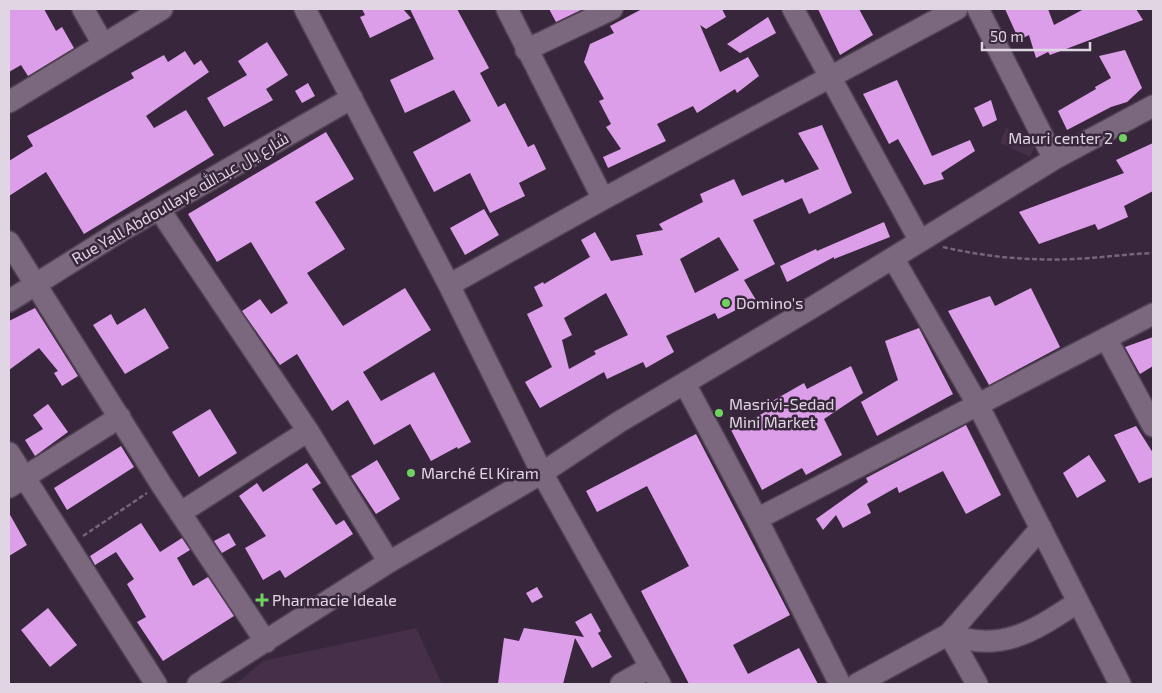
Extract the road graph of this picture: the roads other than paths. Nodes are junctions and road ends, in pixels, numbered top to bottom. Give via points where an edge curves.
1 (83, 9) edge
2 (162, 9) edge
3 (305, 9) edge
4 (507, 9) edge
5 (612, 9) edge
6 (793, 9) edge
7 (957, 9) edge
8 (978, 9) edge
9 (103, 44) junction
10 (526, 50) junction
11 (831, 78) junction
12 (352, 98) junction
13 (9, 102) edge
14 (1153, 106) edge
15 (1054, 159) junction
16 (603, 199) junction
17 (159, 209) junction
18 (920, 241) junction
19 (9, 242) edge
20 (893, 258) junction
21 (34, 285) junction
22 (449, 285) junction
23 (9, 301) edge
24 (1153, 314) edge
25 (1106, 338) junction
26 (685, 384) junction
27 (978, 405) junction
28 (120, 417) junction
29 (1153, 426) edge
30 (308, 431) junction
31 (9, 453) edge
32 (542, 473) junction
33 (16, 482) edge
34 (180, 513) junction
35 (757, 520) junction
36 (1041, 528) junction
37 (389, 562) junction
38 (1078, 602) junction
39 (949, 634) junction
40 (266, 642) junction
41 (656, 675) edge
42 (156, 684) edge
43 (198, 684) edge
44 (621, 684) edge
45 (840, 684) edge
46 (857, 684) edge
47 (978, 684) edge
48 (1120, 684) edge

1 - 9 street
2 - 9 street
3 - 12 street
4 - 10 street
5 - 10 street
6 - 11 street
7 - 11 street
8 - 15 street
9 - 13 street
10 - 16 street
11 - 16 street
11 - 18 street
12 - 17 street, Rue Yall Abdoullaye شارع يال عبدالله
12 - 22 street
14 - 15 street
15 - 18 street
16 - 22 street
17 - 21 street, Rue Yall Abdoullaye شارع يال عبدالله
17 - 30 street
18 - 20 street
19 - 21 street
20 - 26 street
20 - 27 street
21 - 23 street, Rue Yall Abdoullaye شارع يال عبدالله
21 - 28 street
22 - 32 street
24 - 25 street
25 - 27 street
25 - 29 street
26 - 32 street
26 - 35 street
27 - 35 street
27 - 36 street
28 - 33 street
28 - 34 street
30 - 34 street
30 - 37 street
31 - 33 street
32 - 37 street
32 - 41 street
33 - 42 street via 68,545
34 - 40 street
35 - 45 street
36 - 38 street
36 - 39 street
37 - 40 street
38 - 39 street via 1043,625 1016,637 977,642
38 - 48 street
39 - 46 street
39 - 47 street
40 - 43 street
41 - 44 street

